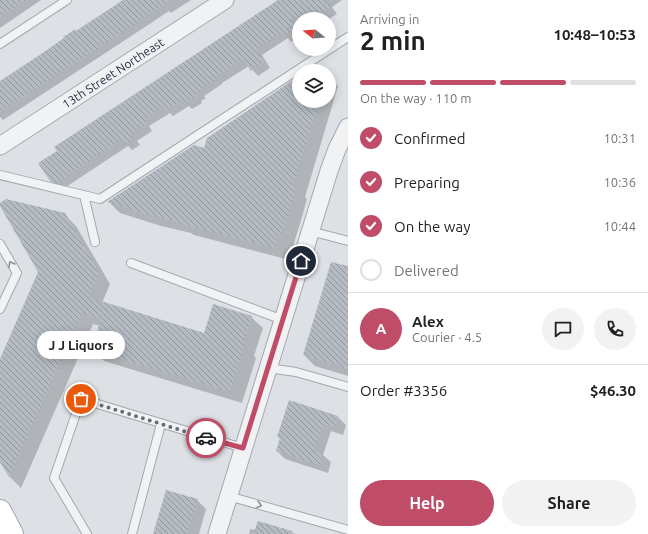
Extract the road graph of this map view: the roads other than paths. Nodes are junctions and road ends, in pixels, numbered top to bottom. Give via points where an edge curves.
1 (67, 0) edge
2 (225, 0) edge
3 (348, 37) edge
4 (0, 44) edge
5 (348, 127) edge
6 (0, 146) edge
7 (0, 175) edge
8 (84, 195) junction
9 (310, 231) junction
10 (348, 241) edge
11 (95, 242) dead end
12 (0, 244) edge
13 (131, 263) dead end
14 (2, 297) edge
15 (0, 309) edge
16 (282, 320) junction
17 (268, 368) junction
18 (348, 387) edge
19 (161, 424) junction
20 (243, 448) junction
21 (228, 496) junction
22 (0, 511) edge
23 (348, 530) edge
24 (12, 534) edge
25 (86, 534) edge
26 (132, 534) edge
27 (217, 534) edge

1 - 4 lane
2 - 6 street, 13th Street Northeast
3 - 8 lane via 100,199
5 - 9 street via 333,158
7 - 8 lane
8 - 11 lane
9 - 10 lane
9 - 16 street
14 -> 12 lane via 17,273
13 - 16 lane
14 - 15 lane
16 - 17 street
17 - 18 lane via 296,372
17 - 20 street
19 - 20 lane
19 - 25 lane via 81,399 54,478
19 - 26 lane
20 - 21 street
21 -> 23 lane
21 - 27 street
22 - 24 main road

